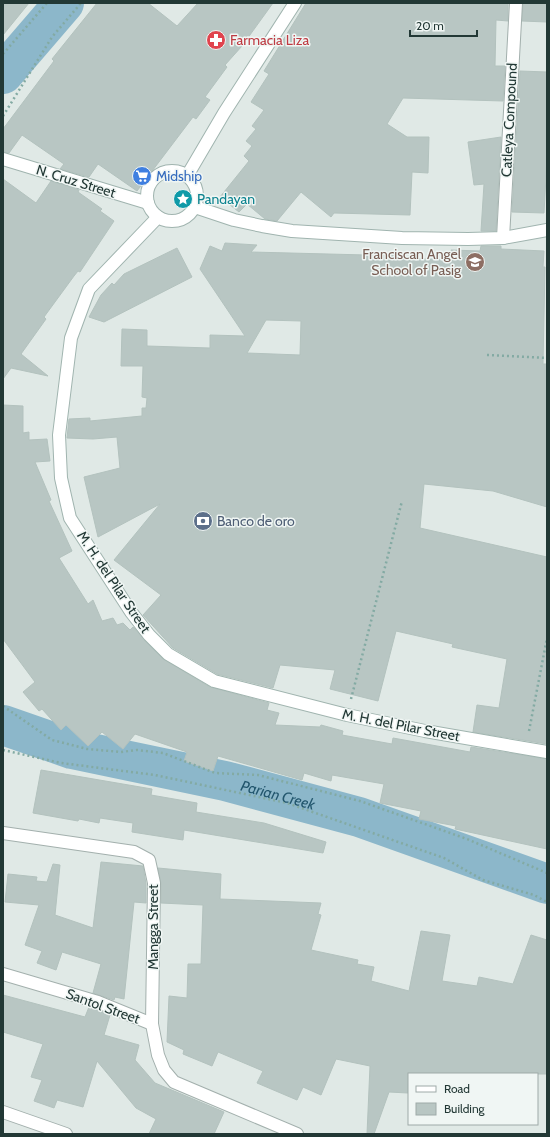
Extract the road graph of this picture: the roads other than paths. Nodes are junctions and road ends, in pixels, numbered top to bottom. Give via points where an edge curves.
1 (295, 3) edge
2 (516, 3) edge
3 (3, 159) edge
4 (187, 176) junction
5 (148, 203) junction
6 (195, 207) junction
7 (158, 217) junction
8 (547, 230) edge
9 (503, 238) junction
10 (547, 752) edge
11 (3, 833) edge
12 (3, 974) edge
13 (152, 1024) junction
14 (3, 1112) edge
15 (66, 1134) edge
16 (297, 1134) edge

1 - 4 street
2 - 9 street, Catleya Compound
3 - 5 street, N. Cruz Street
4 - 5 street via 179,172 162,174 150,186
4 - 6 street via 196,190
5 - 7 street
6 - 7 street via 183,219 166,220
6 - 9 street via 234,220 292,231 402,238
7 - 10 street, M. H. del Pilar Street via 89,289 71,338 59,435 61,478 70,518 131,612 168,654 214,681 347,715
8 - 9 street
11 - 13 street, Mangga Street via 134,852 149,860 154,883
12 - 13 street, Santol Street via 98,1002
13 - 16 street, Santol Street via 158,1056 164,1070 174,1082
14 - 15 street

